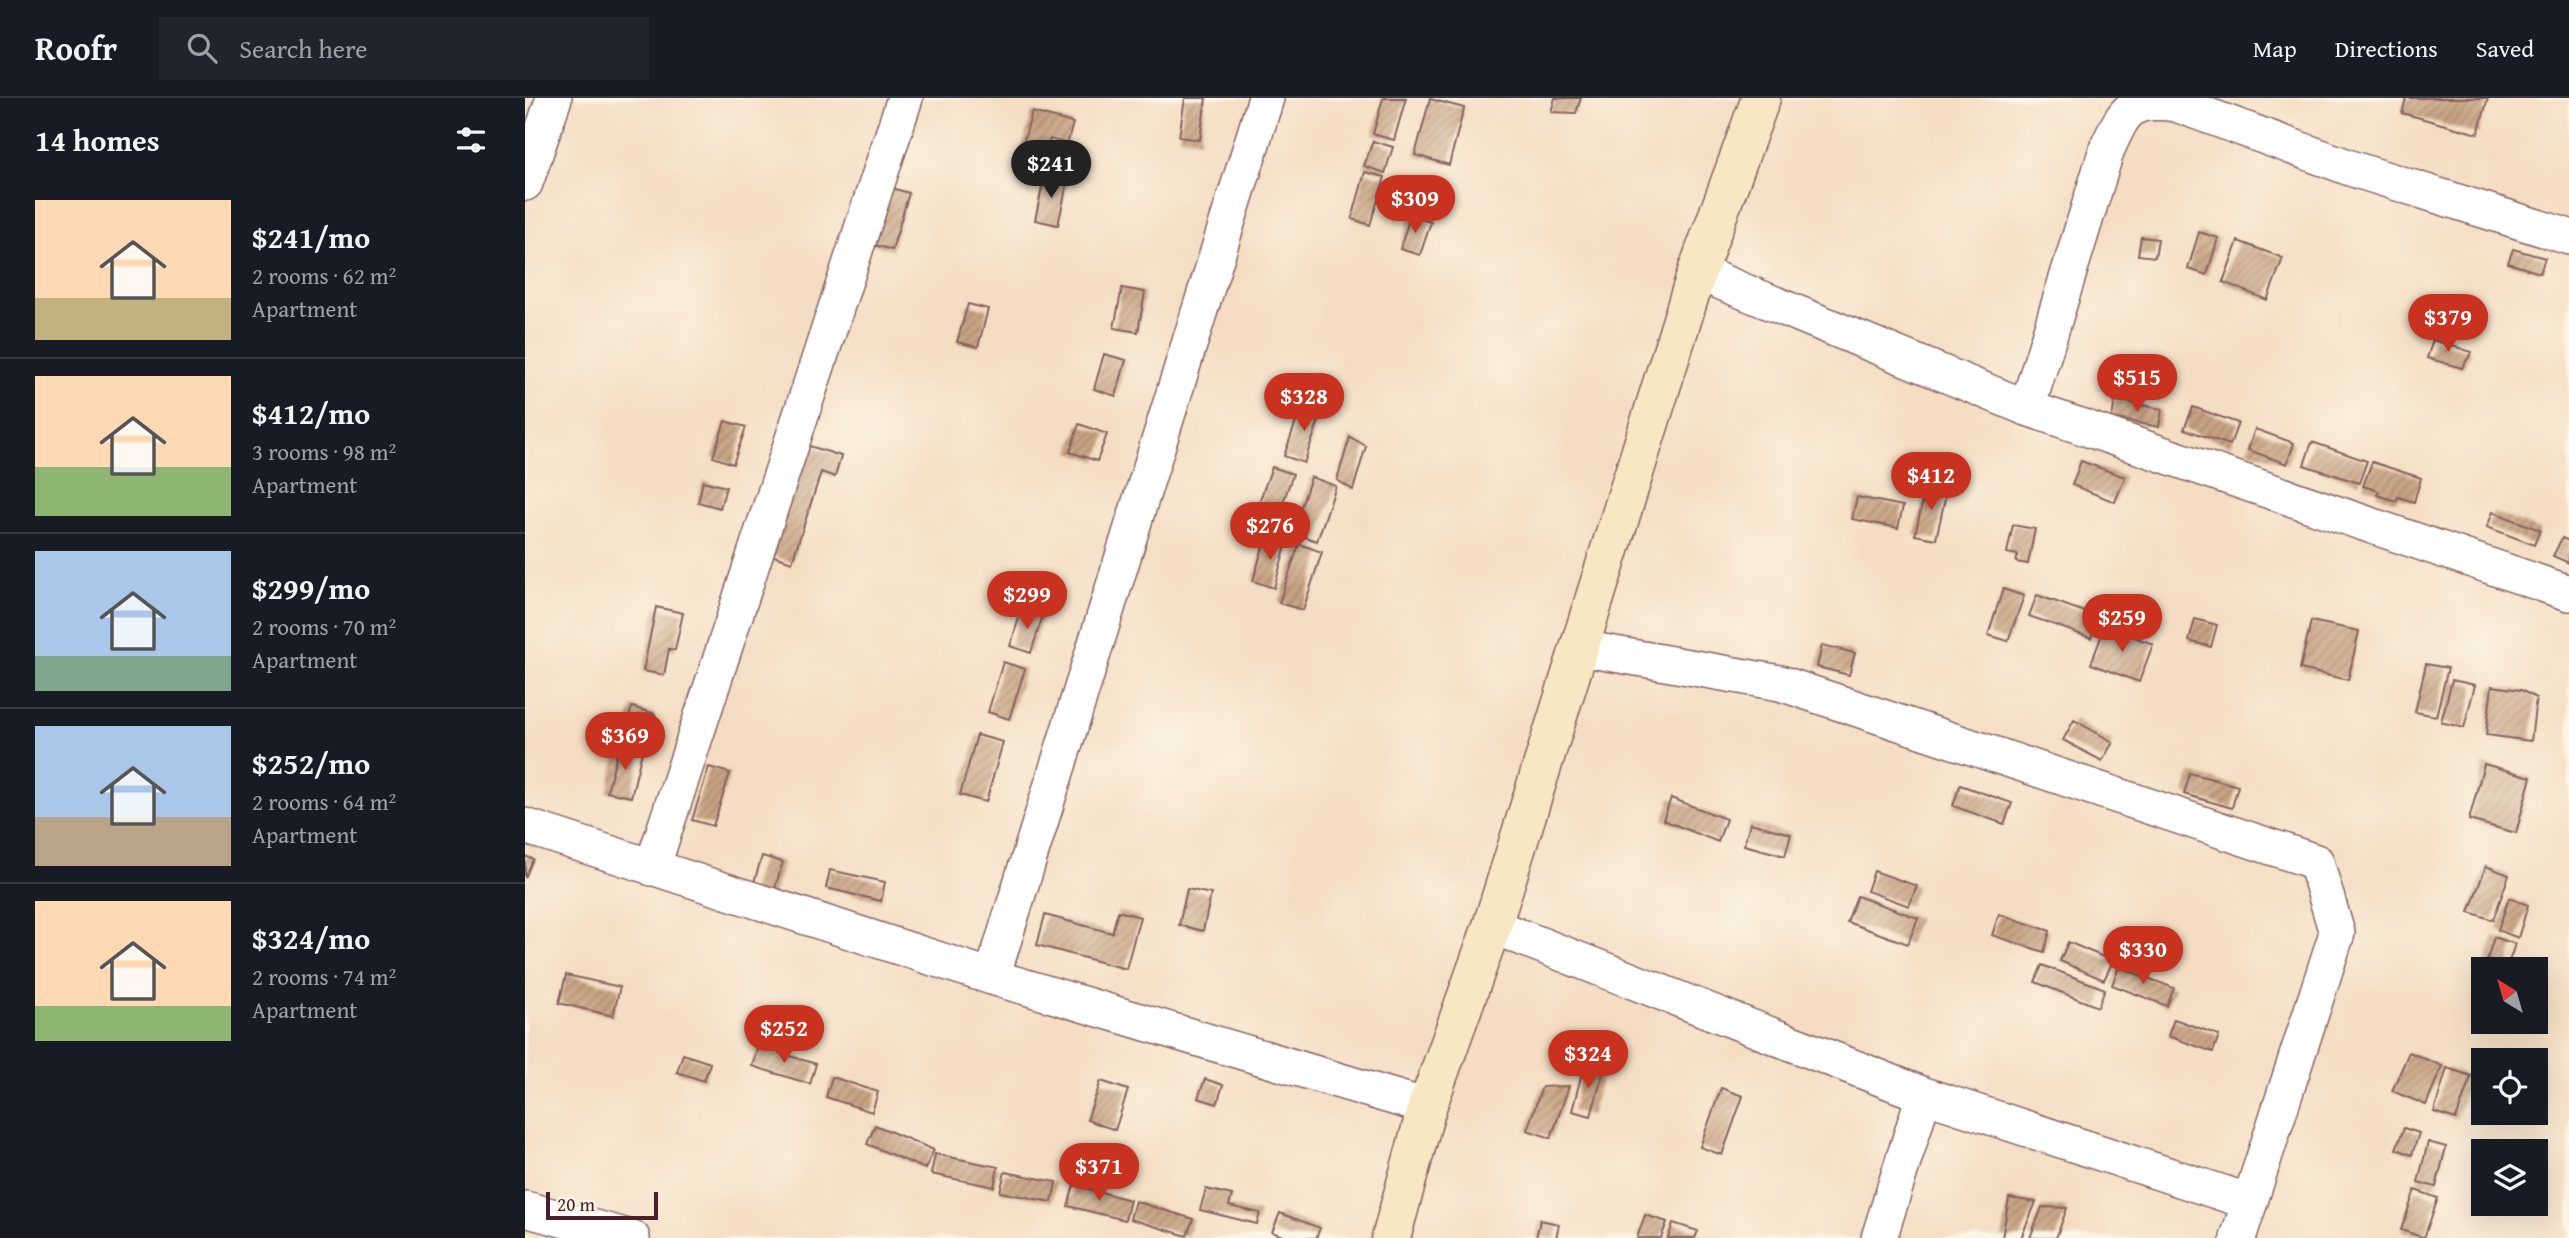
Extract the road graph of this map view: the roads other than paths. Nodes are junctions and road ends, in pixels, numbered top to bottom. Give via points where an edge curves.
1 (554, 98) edge
2 (905, 98) edge
3 (1266, 98) edge
4 (1761, 98) edge
5 (525, 183) edge
6 (2569, 237) edge
7 (1697, 272) junction
8 (2027, 408) junction
9 (2569, 593) edge
10 (1580, 648) junction
11 (525, 826) edge
12 (652, 868) junction
13 (1492, 926) junction
14 (992, 977) junction
15 (1924, 1095) junction
16 (1427, 1107) junction
17 (2250, 1202) junction
18 (525, 1209) edge
19 (632, 1238) edge
20 (1391, 1238) edge
21 (1879, 1238) edge
22 (2238, 1238) edge

1 - 5 street
2 - 12 street
3 - 14 street
4 - 7 street
6 - 8 street via 2353,169 2176,104 2136,105 2119,121 2107,149
7 - 8 street
7 - 10 street
8 - 9 street
10 - 13 street
10 - 17 street via 1780,683 2316,862 2337,933
11 - 12 street
12 - 14 street
13 - 15 street
13 - 16 street
14 - 16 street
15 - 17 street
15 - 21 street
16 - 20 street
17 - 22 street
18 - 19 street

